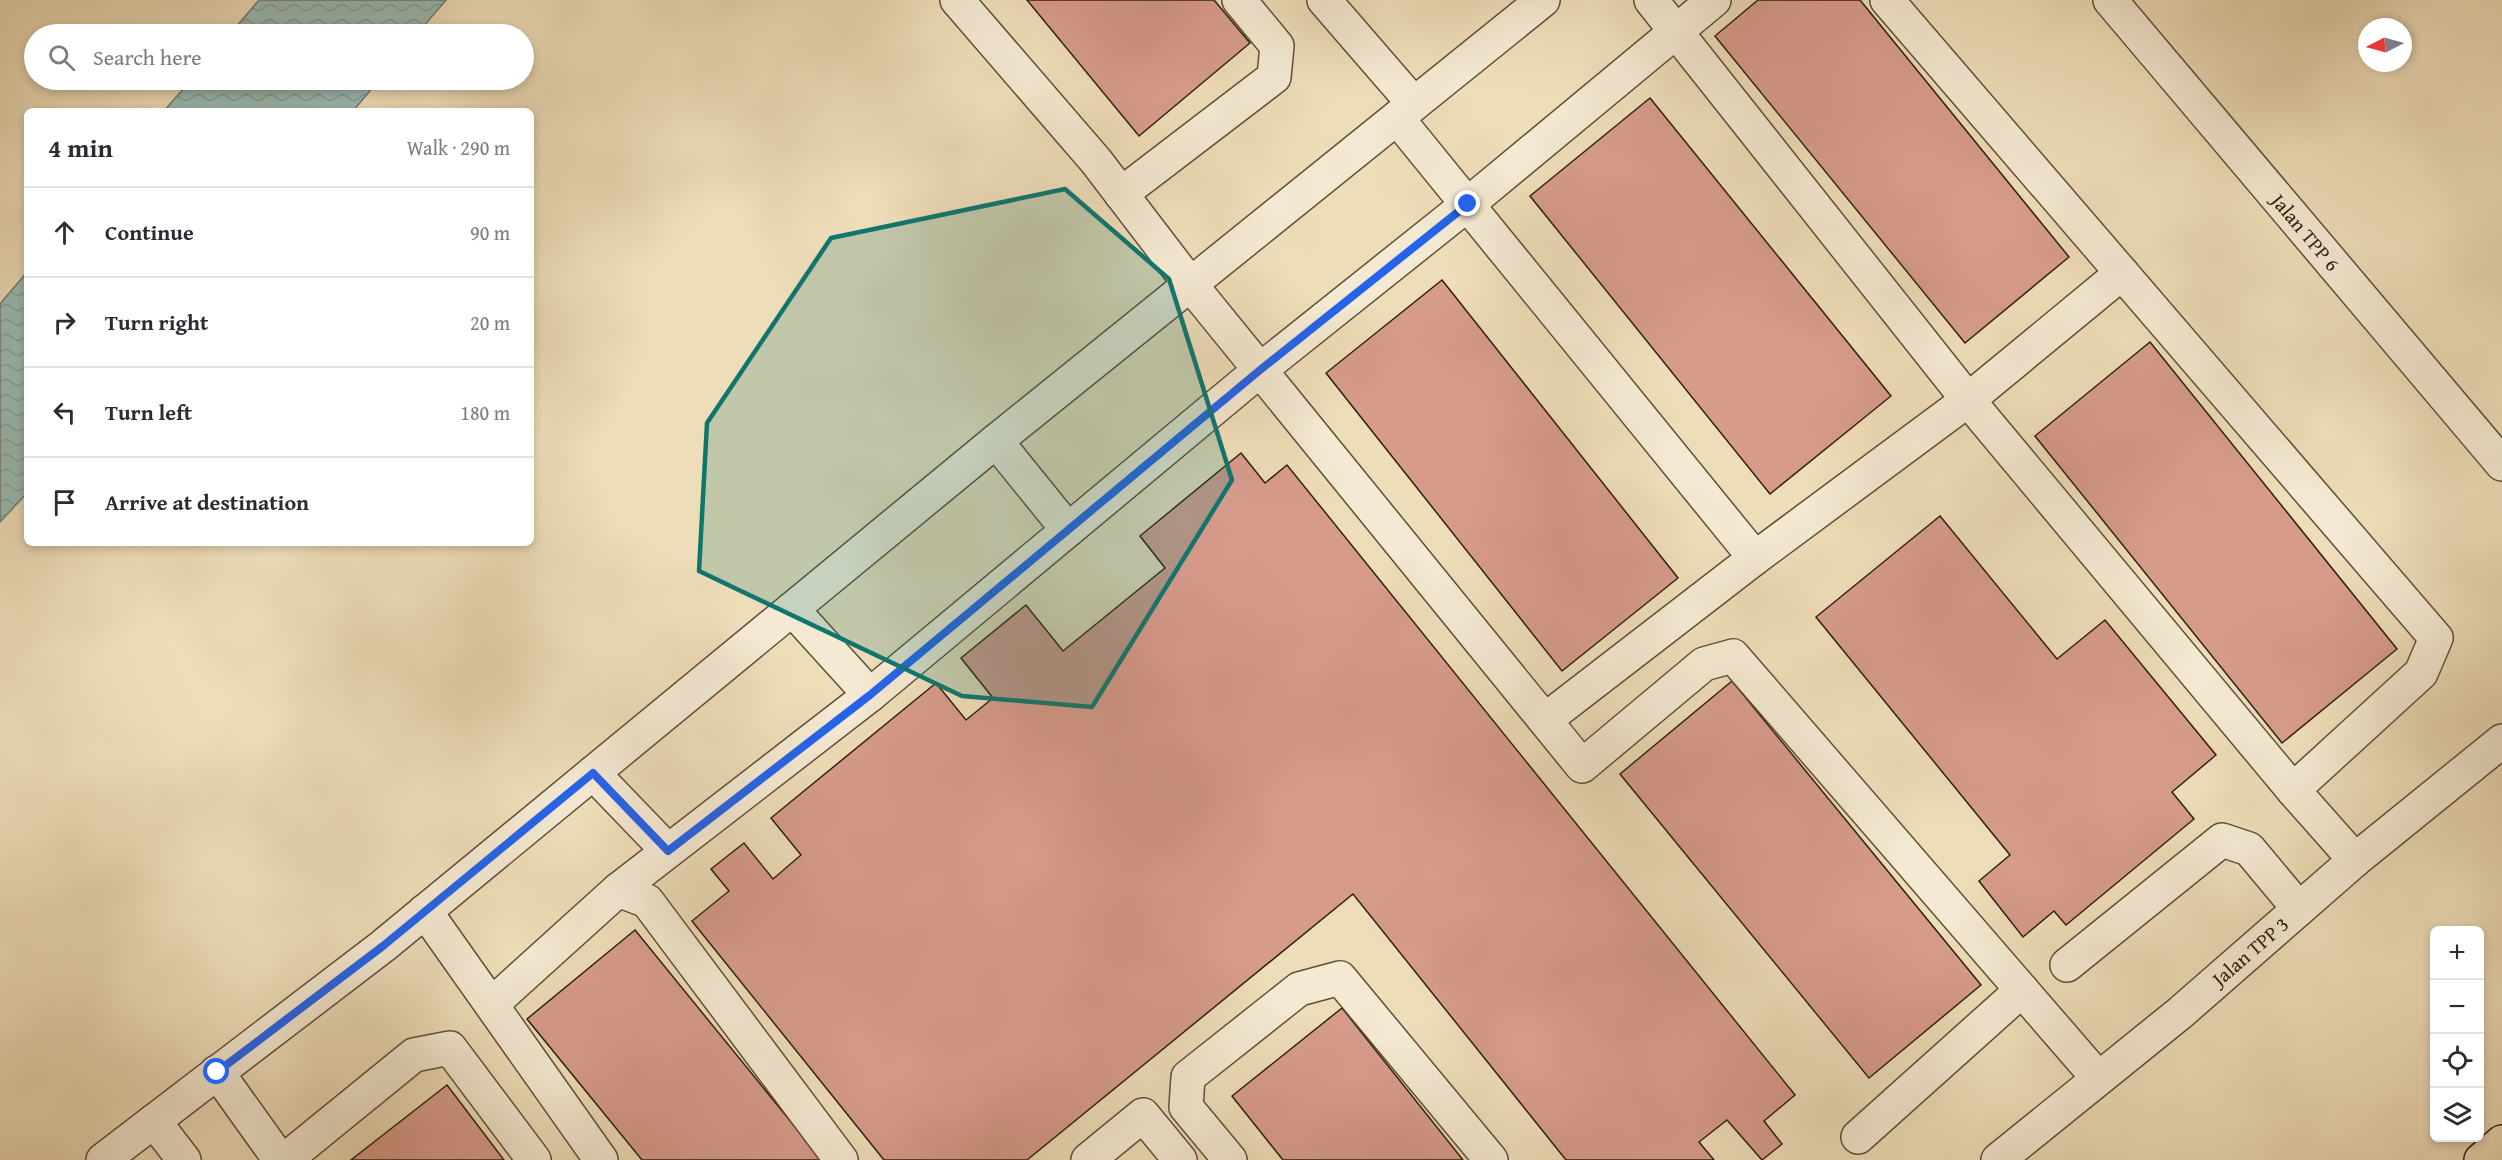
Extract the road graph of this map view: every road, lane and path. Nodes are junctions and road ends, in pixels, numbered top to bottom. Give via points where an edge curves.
1 (957, 0) edge
2 (1239, 0) edge
3 (1544, 0) edge
4 (1651, 0) edge
5 (1714, 0) edge
6 (1887, 0) edge
7 (2110, 0) edge
8 (1338, 5) edge
9 (1677, 33) junction
10 (1406, 111) junction
11 (1121, 194) junction
12 (1468, 204) junction
13 (2122, 273) junction
14 (1190, 284) junction
15 (1260, 370) junction
16 (1968, 400) junction
17 (996, 441) junction
18 (2502, 464) edge
19 (1068, 530) junction
20 (1755, 558) junction
21 (792, 609) junction
22 (870, 695) junction
23 (1545, 720) junction
24 (2502, 741) edge
25 (593, 773) junction
26 (2293, 790) junction
27 (668, 851) junction
28 (2355, 860) junction
29 (618, 890) junction
30 (2299, 909) junction
31 (425, 911) junction
32 (2067, 965) dead end
33 (2022, 990) junction
34 (492, 1004) junction
35 (217, 1072) junction
36 (2098, 1078) junction
37 (154, 1121) junction
38 (1858, 1137) dead end
39 (2502, 1142) edge
40 (103, 1160) edge
41 (184, 1160) edge
42 (282, 1160) edge
43 (534, 1160) edge
44 (601, 1160) edge
45 (841, 1160) edge
46 (1088, 1160) edge
47 (1180, 1160) edge
48 (1230, 1160) edge
49 (1491, 1160) edge
50 (1998, 1160) edge
51 (2481, 1160) edge

1 - 11 street
2 - 11 street via 1277,46 1274,77
3 - 10 street
4 - 9 street
5 - 9 street
6 - 13 street
7 - 18 street, Jalan TPP 6
8 - 10 street
9 - 12 street
9 - 16 street
10 - 12 street
10 - 14 street
11 - 14 street
12 - 15 street
12 - 20 street
13 - 16 street
13 - 26 street via 2436,638 2421,673
14 - 15 street
14 - 17 street
15 - 19 street
15 - 23 street
16 - 20 street
16 - 26 street
17 - 19 street
17 - 21 street
19 - 22 street
20 - 23 street
21 - 22 street
21 - 25 street
22 - 27 street
23 - 33 street via 1582,766 1704,664 1734,656
24 - 28 street, Jalan TPP 3
25 - 27 street
25 - 31 street
26 - 28 street
27 - 29 street
28 - 30 street, Jalan TPP 3
29 - 34 street
29 - 45 street via 646,901
30 - 32 street via 2249,849 2222,840
30 - 36 street, Jalan TPP 3 via 2180,1013
31 - 34 street
31 - 35 street
33 - 36 street
33 - 38 street
34 - 44 street
35 - 37 street
35 - 42 street
36 - 50 street, Jalan TPP 3
37 - 40 street
37 - 41 street
39 - 51 highway
42 - 43 street via 414,1055 450,1048
46 - 47 street via 1143,1115
48 - 49 street via 1186,1107 1188,1077 1299,989 1340,978

